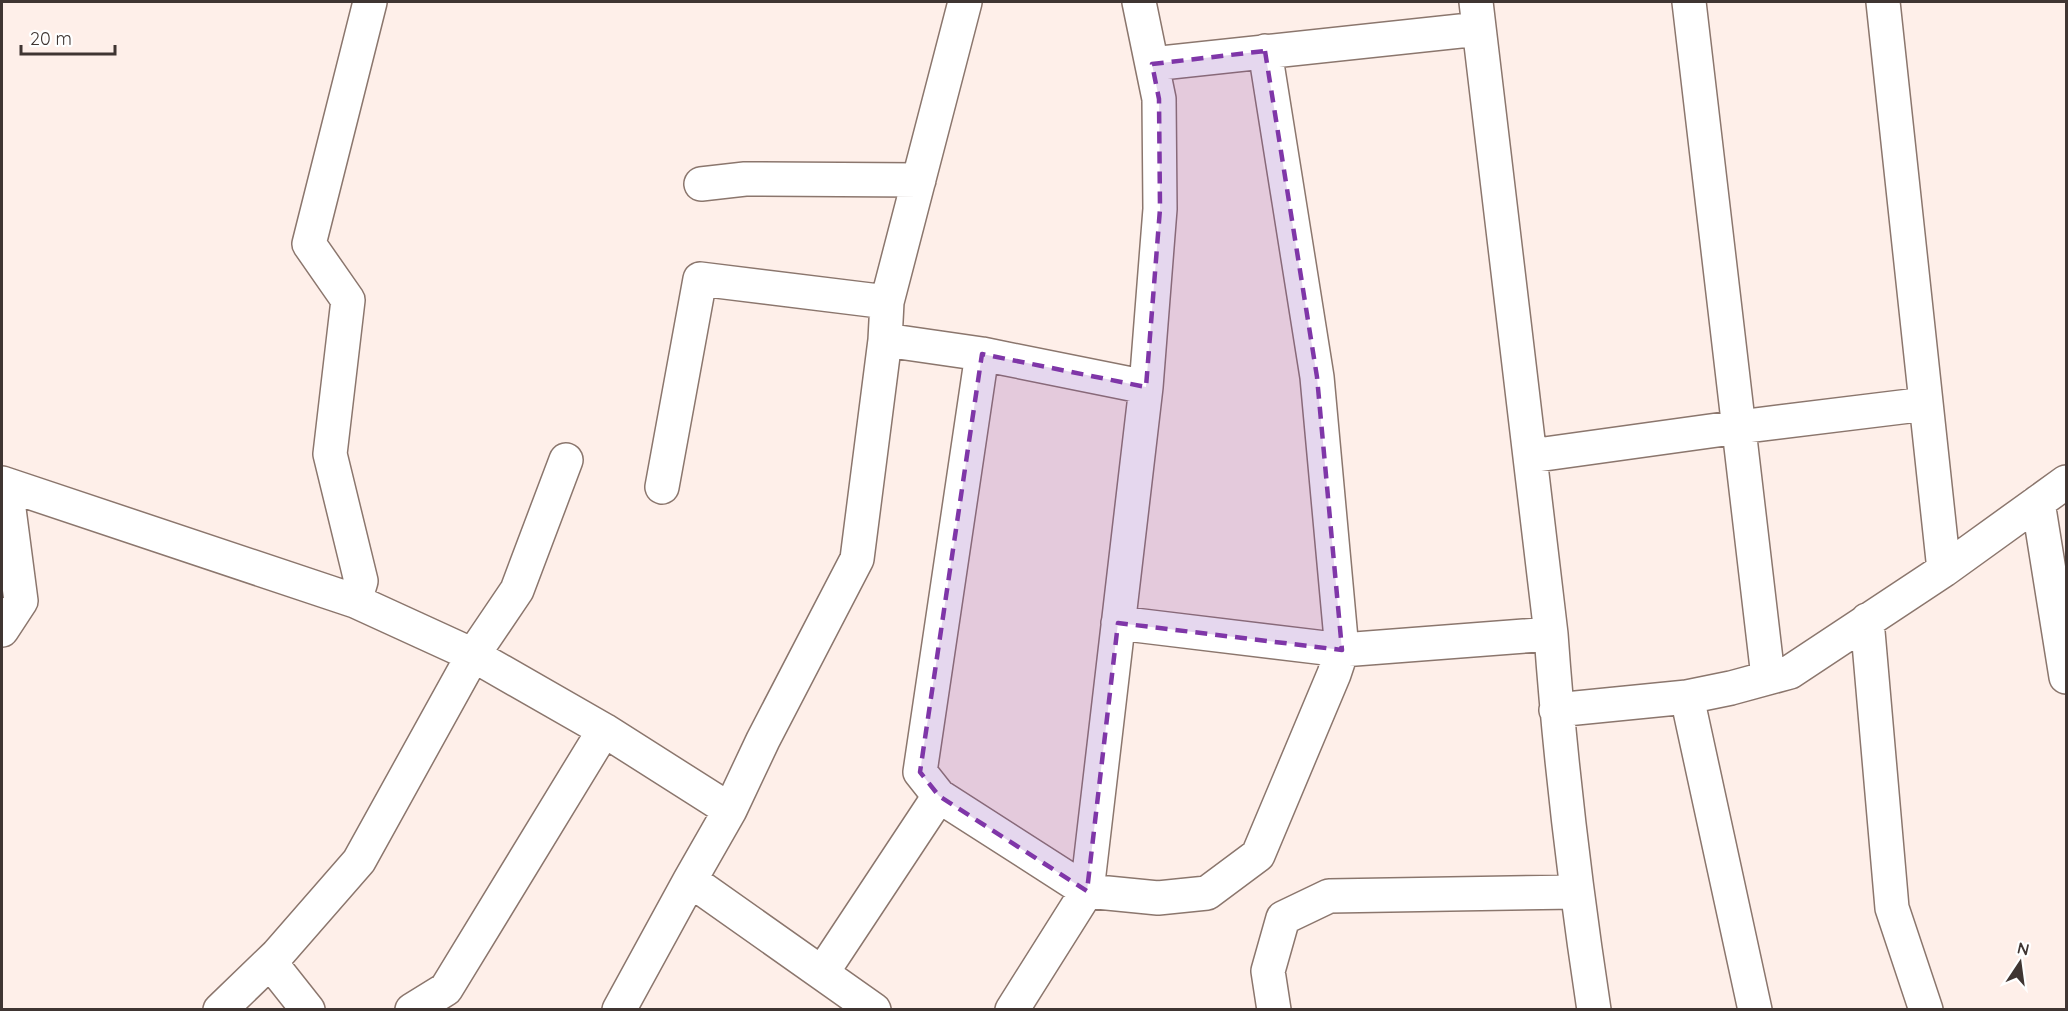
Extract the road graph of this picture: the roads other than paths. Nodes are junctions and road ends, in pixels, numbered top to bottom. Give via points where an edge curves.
1 (370, 2) edge
2 (965, 2) edge
3 (1139, 2) edge
4 (1689, 2) edge
5 (1883, 2) edge
6 (1478, 15) edge
7 (1265, 51) junction
8 (1152, 64) junction
9 (919, 180) junction
10 (701, 184) dead end
11 (888, 302) junction
12 (885, 340) junction
13 (982, 354) junction
14 (1146, 387) junction
15 (1926, 404) junction
16 (1739, 427) junction
17 (1530, 456) junction
18 (566, 460) dead end
19 (2067, 482) edge
20 (4, 485) edge
21 (662, 487) dead end
22 (2038, 502) junction
23 (1944, 570) junction
24 (355, 601) junction
25 (1867, 620) junction
26 (1118, 623) junction
27 (2, 630) edge
28 (1551, 634) junction
29 (1342, 651) junction
30 (473, 655) junction
31 (1768, 677) junction
32 (2067, 677) edge
33 (1687, 697) junction
34 (1556, 710) junction
35 (604, 730) junction
36 (939, 796) junction
37 (730, 810) junction
38 (690, 880) junction
39 (1087, 891) junction
40 (1576, 892) junction
41 (270, 962) junction
42 (822, 973) junction
43 (220, 1010) edge
44 (308, 1010) edge
45 (412, 1010) edge
46 (620, 1010) edge
47 (874, 1010) edge
48 (1012, 1010) edge
49 (1274, 1010) edge
50 (1594, 1010) edge
51 (1755, 1010) edge
52 (1926, 1010) edge

1 - 24 street via 309,244 348,300 330,454 361,581
2 - 9 street
3 - 8 street
4 - 16 street
5 - 15 street
6 - 7 street
6 - 17 street
7 - 8 street
7 - 29 street via 1317,377
8 - 14 street via 1159,99 1160,209
9 - 10 street via 744,179
9 - 11 street
11 - 12 street
11 - 21 street via 700,279
12 - 13 street
12 - 37 street via 857,560
13 - 14 street
13 - 36 street via 920,772
14 - 26 street
15 - 16 street
15 - 23 street
16 - 17 street
16 - 31 street
17 - 28 street
18 - 30 street via 517,590
19 - 22 street
20 - 24 street
20 - 27 street via 21,601
22 - 23 street
22 - 32 street
23 - 25 street
24 - 30 street
25 - 31 street via 1790,672
25 - 52 street via 1892,908
26 - 29 street
26 - 39 street
28 - 29 street
28 - 34 street
29 - 39 street via 1258,855 1207,893 1158,898
30 - 35 street
30 - 41 street via 359,861
31 - 33 street
33 - 34 street
33 - 51 street
34 - 40 street
35 - 37 street
35 - 45 street via 446,989
36 - 39 street
36 - 42 street
37 - 38 street
38 - 42 street
38 - 46 street
39 - 48 street
40 - 49 street via 1329,896 1283,918 1268,971
40 - 50 street
41 - 43 street
41 - 44 street
42 - 47 street

